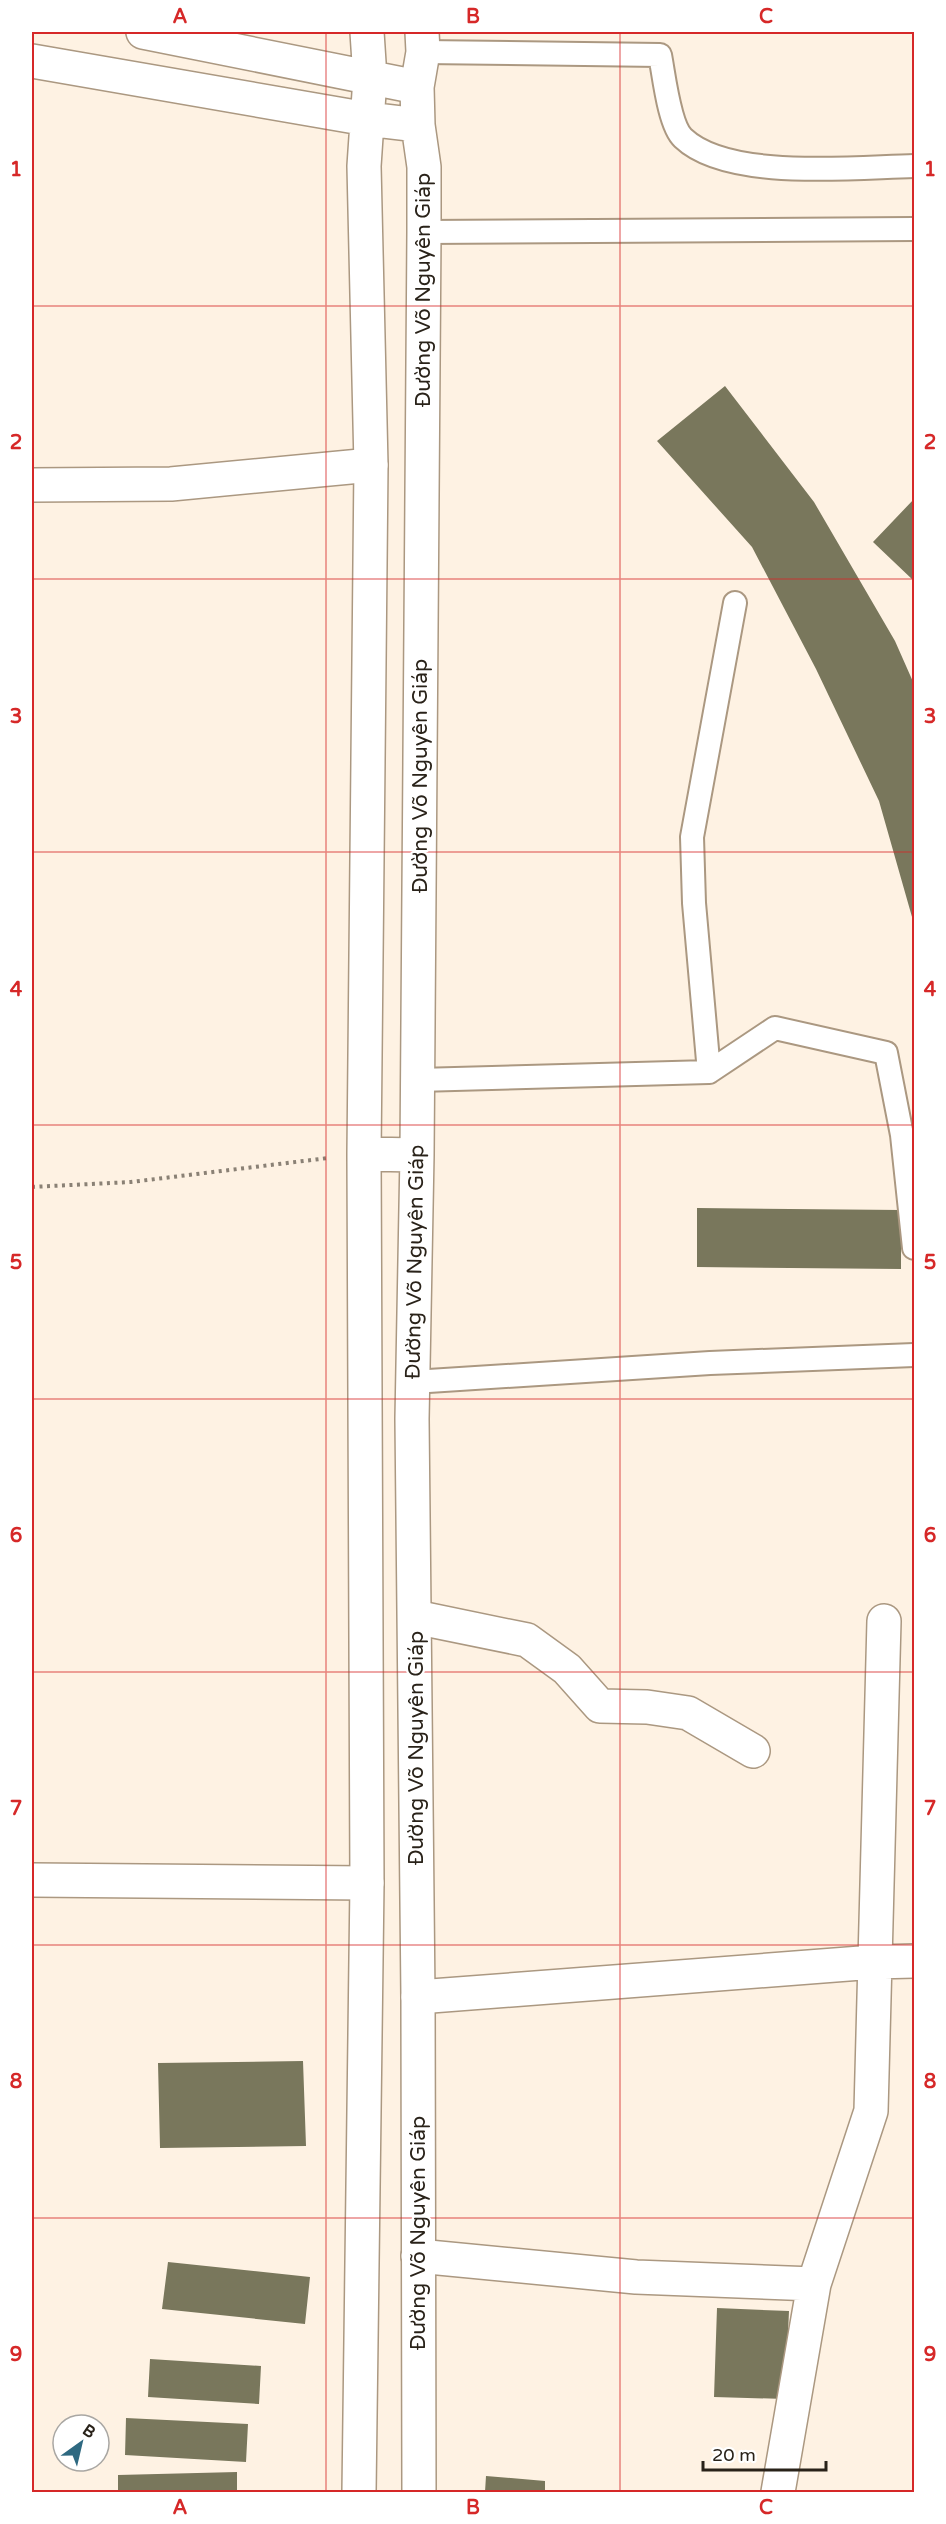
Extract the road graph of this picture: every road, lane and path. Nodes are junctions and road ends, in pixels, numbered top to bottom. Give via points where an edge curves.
1 (143, 32) edge
2 (368, 32) edge
3 (422, 42) edge
4 (32, 61) edge
5 (370, 78) junction
6 (417, 87) junction
7 (367, 119) junction
8 (418, 125) junction
9 (915, 166) edge
10 (915, 229) edge
11 (424, 231) junction
12 (371, 465) junction
13 (32, 485) edge
14 (735, 603) dead end
15 (709, 1072) junction
16 (418, 1080) junction
17 (364, 1154) junction
18 (417, 1155) junction
19 (32, 1187) edge
20 (915, 1248) edge
21 (915, 1355) edge
22 (413, 1382) junction
23 (415, 1617) junction
24 (884, 1621) dead end
25 (753, 1751) dead end
26 (32, 1880) edge
27 (367, 1883) junction
28 (915, 1961) edge
29 (874, 1962) junction
30 (418, 1997) junction
31 (418, 2256) junction
32 (814, 2284) junction
33 (359, 2493) edge
34 (418, 2493) edge
35 (778, 2493) edge

1 - 5 main road
2 - 5 main road
3 - 6 main road, Đường Võ Nguyên Giáp
3 - 9 lane via 660,55 670,108 682,137 725,160 809,168
4 - 7 main road
5 - 6 main road
5 - 7 main road
6 - 8 main road, Đường Võ Nguyên Giáp
7 - 8 main road
7 - 12 main road via 364,166
8 - 11 main road, Đường Võ Nguyên Giáp via 424,167
10 - 11 lane
11 - 16 main road, Đường Võ Nguyên Giáp
12 - 13 main road via 171,484
12 - 17 main road
14 - 15 lane via 692,837
15 - 16 lane
15 - 20 lane via 776,1028 886,1053 906,1163
16 - 18 main road, Đường Võ Nguyên Giáp
17 - 18 main road
17 - 19 path via 131,1182
17 - 27 main road
18 - 22 main road, Đường Võ Nguyên Giáp
21 - 22 lane via 710,1363
22 - 23 main road, Đường Võ Nguyên Giáp
23 - 25 main road via 527,1640 567,1669 600,1706 688,1713
23 - 30 main road, Đường Võ Nguyên Giáp
24 - 29 main road
26 - 27 main road
27 - 33 main road
28 - 29 main road
29 - 30 main road
29 - 32 main road via 871,2111
30 - 31 main road, Đường Võ Nguyên Giáp
31 - 32 main road via 636,2277
31 - 34 main road, Đường Võ Nguyên Giáp
32 - 35 main road

